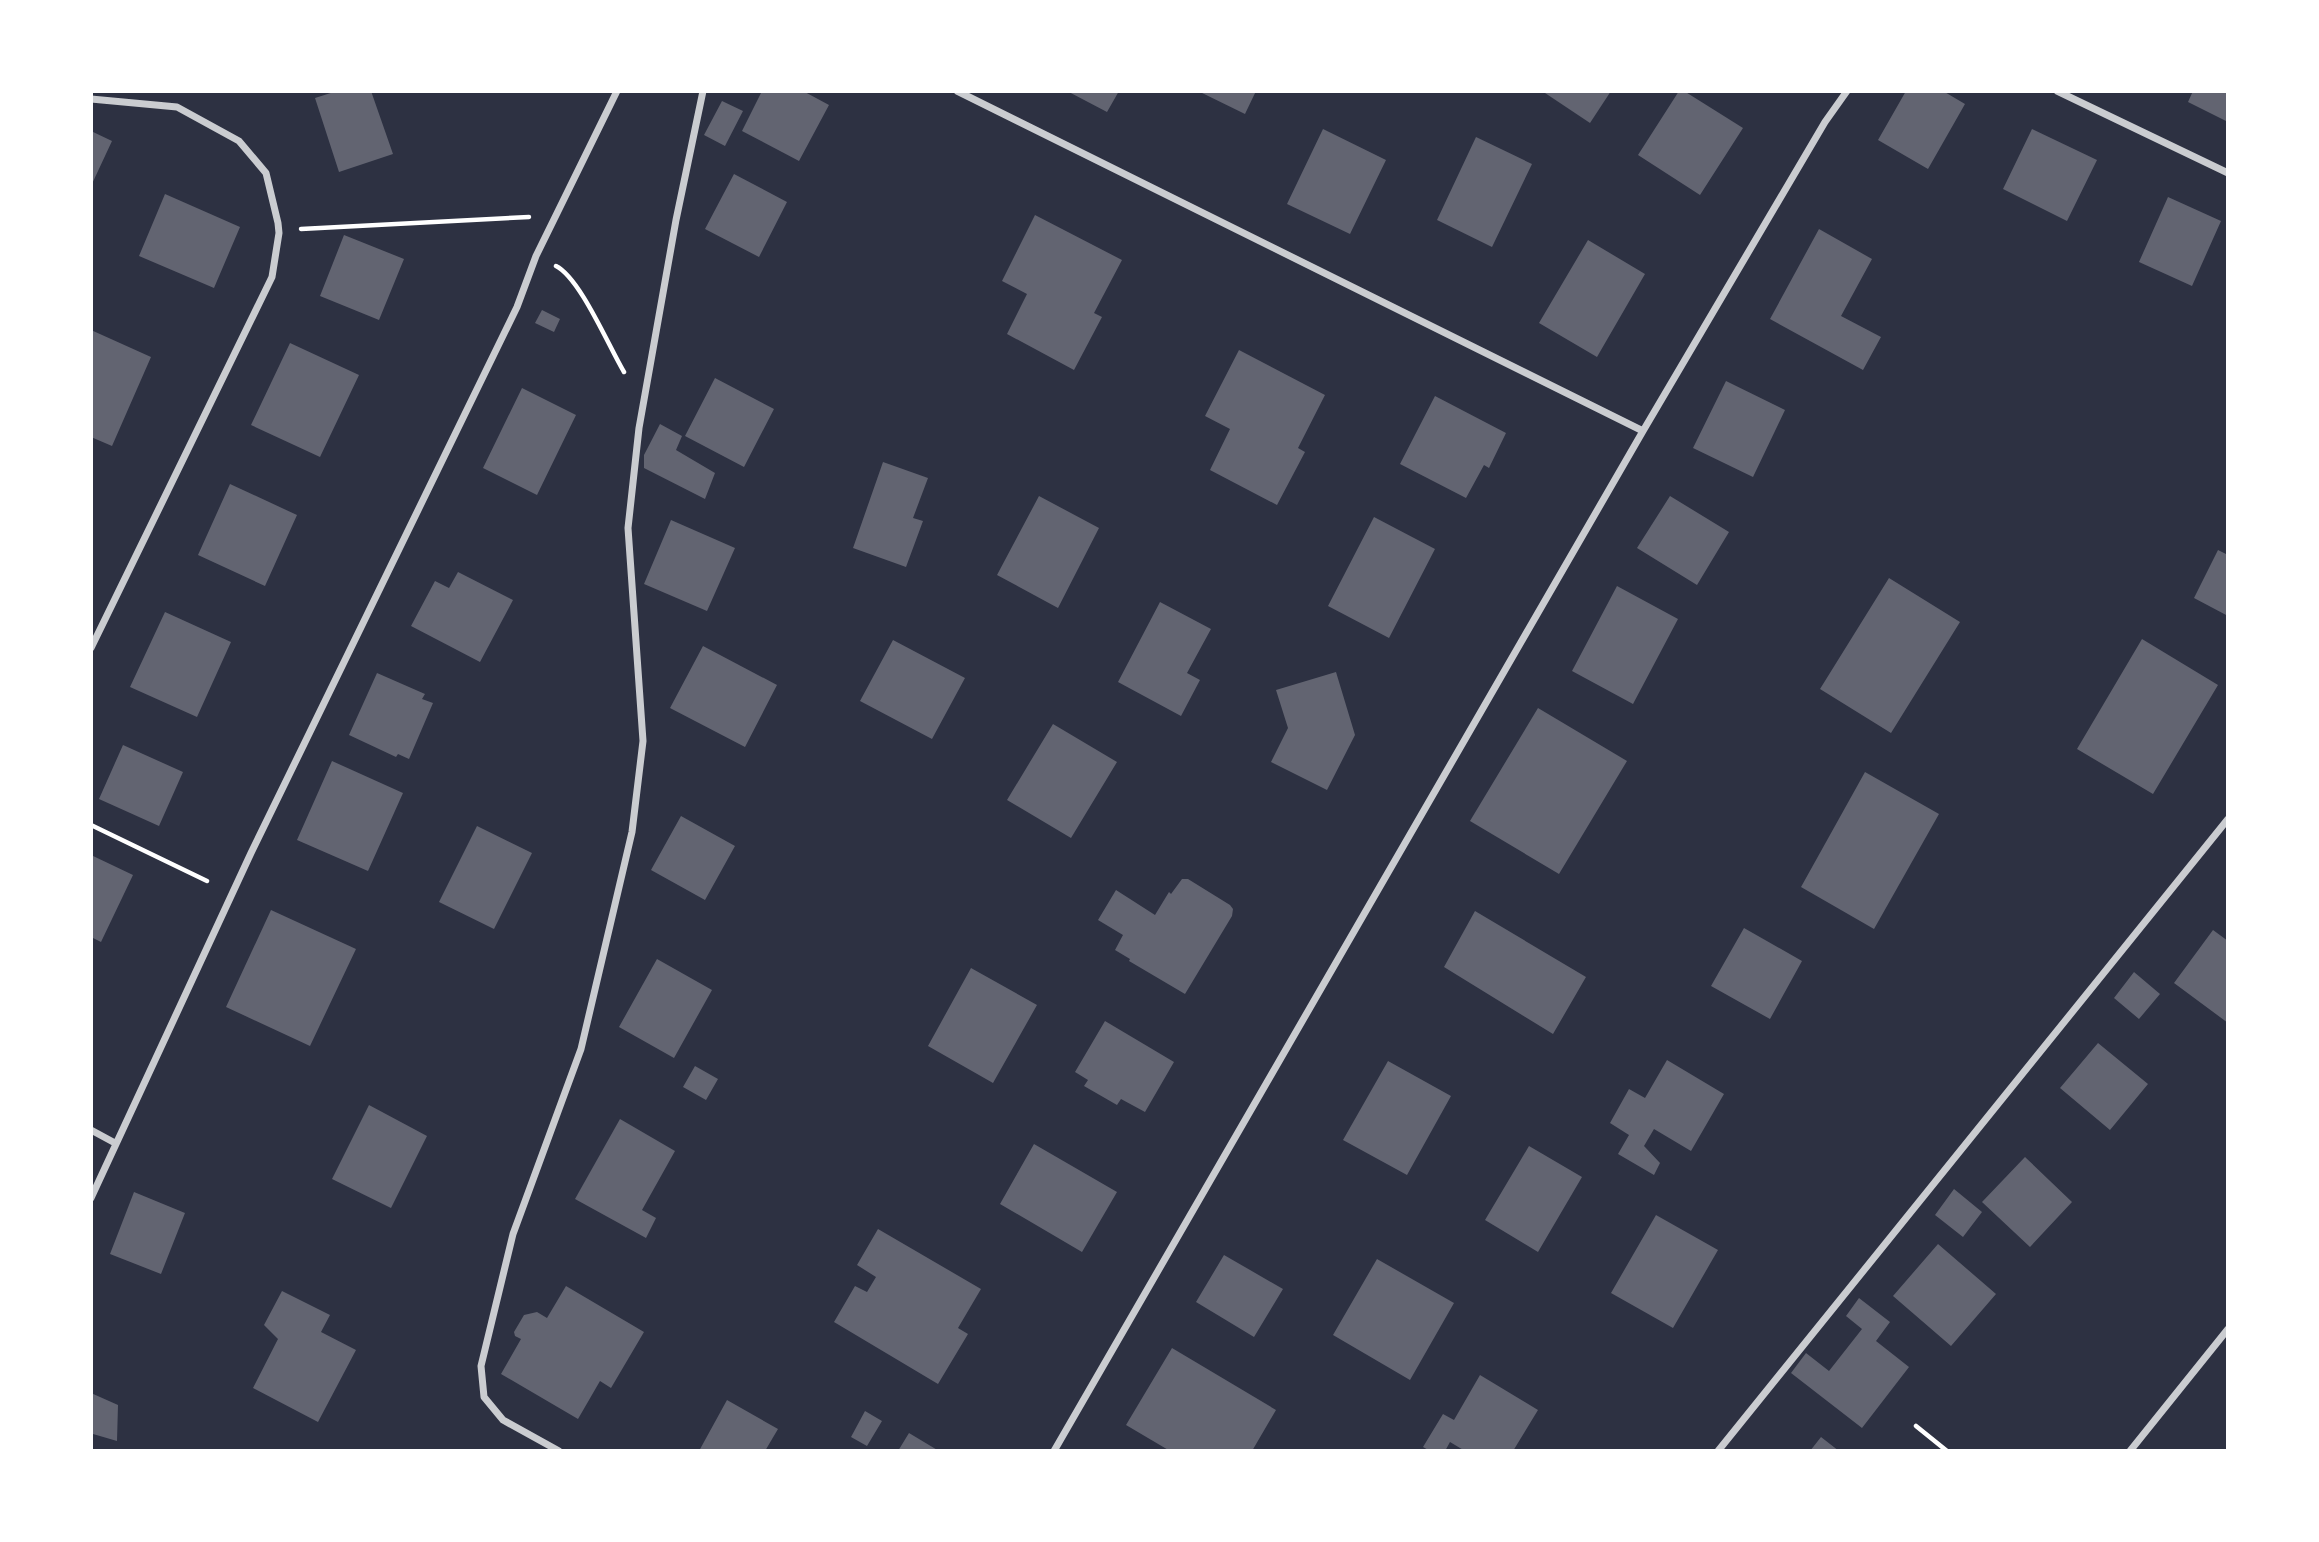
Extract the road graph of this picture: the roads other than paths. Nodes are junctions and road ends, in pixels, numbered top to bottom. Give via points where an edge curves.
1 (617, 91) edge
2 (703, 91) edge
3 (957, 91) edge
4 (1847, 91) edge
5 (2057, 91) edge
6 (91, 99) edge
7 (2228, 173) edge
8 (1643, 431) junction
9 (91, 648) edge
10 (2228, 819) edge
11 (91, 1130) edge
12 (115, 1143) junction
13 (91, 1198) edge
14 (2228, 1329) edge
15 (559, 1451) edge
16 (1054, 1451) edge
17 (1718, 1451) edge
18 (2130, 1451) edge

1 - 12 street
2 - 15 street via 638,437 628,528 643,741 632,832 581,1049 513,1234 481,1366 484,1397 503,1420
3 - 8 street
4 - 8 street
5 - 7 street
6 - 9 street via 177,107 239,141 266,173 279,233 272,276
8 - 16 street
10 - 17 street
11 - 12 street
12 - 13 street
14 - 18 street

